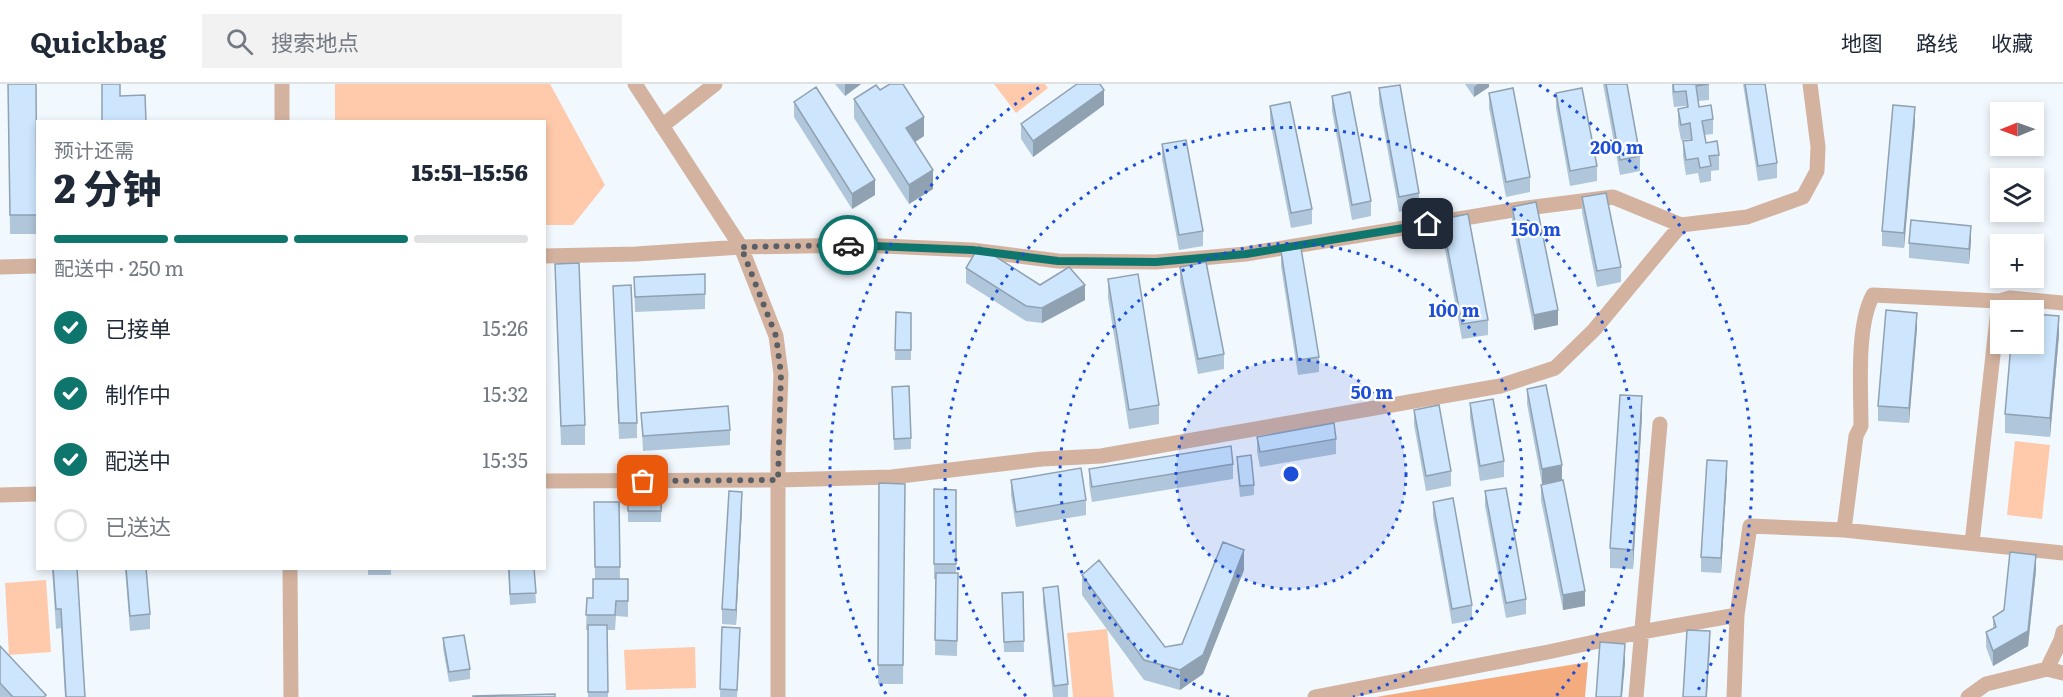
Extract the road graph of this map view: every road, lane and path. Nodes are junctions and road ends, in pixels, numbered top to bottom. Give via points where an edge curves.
1 (282, 84) edge
2 (634, 84) edge
3 (715, 84) edge
4 (1810, 84) edge
5 (282, 120) edge
6 (662, 126) junction
7 (1681, 225) junction
8 (741, 247) junction
9 (546, 256) edge
10 (36, 266) edge
11 (0, 267) edge
12 (1999, 300) joint
13 (2031, 300) edge
14 (2044, 301) edge
15 (2063, 303) edge
16 (1993, 354) edge
17 (1660, 424) dead end
18 (778, 480) junction
19 (546, 482) edge
20 (36, 494) edge
21 (0, 495) edge
22 (1844, 530) junction
23 (1972, 543) junction
24 (2063, 553) edge
25 (290, 570) edge
26 (1737, 615) junction
27 (1641, 632) junction
28 (2063, 632) edge
29 (2047, 669) junction
30 (2063, 673) edge
31 (291, 697) edge
32 (778, 697) edge
33 (1315, 697) edge
34 (1636, 697) edge
35 (1734, 697) edge
36 (1968, 697) edge

1 - 5 lane
2 - 6 lane
3 - 6 lane
4 - 7 lane via 1817,171 1803,197 1747,217
6 - 8 lane
7 - 8 lane via 1613,197 1246,254 1156,262 1058,261 972,250 860,245
7 - 18 lane via 1594,330 1555,368 1500,386 1101,456 892,477
8 - 9 lane
8 - 18 lane via 776,336 781,374
10 - 11 lane
12 - 13 lane
12 - 22 lane via 1873,295 1866,306 1861,426 1856,436
14 - 15 lane
16 - 23 lane
17 - 27 lane
18 - 19 lane
18 - 32 lane
20 - 21 lane
22 - 23 lane
22 - 26 lane via 1750,526
23 - 24 lane
25 - 31 lane
26 - 27 lane
26 - 35 lane
27 - 33 lane
27 - 34 lane
28 - 29 lane
29 - 30 lane
29 - 36 lane via 1986,684

